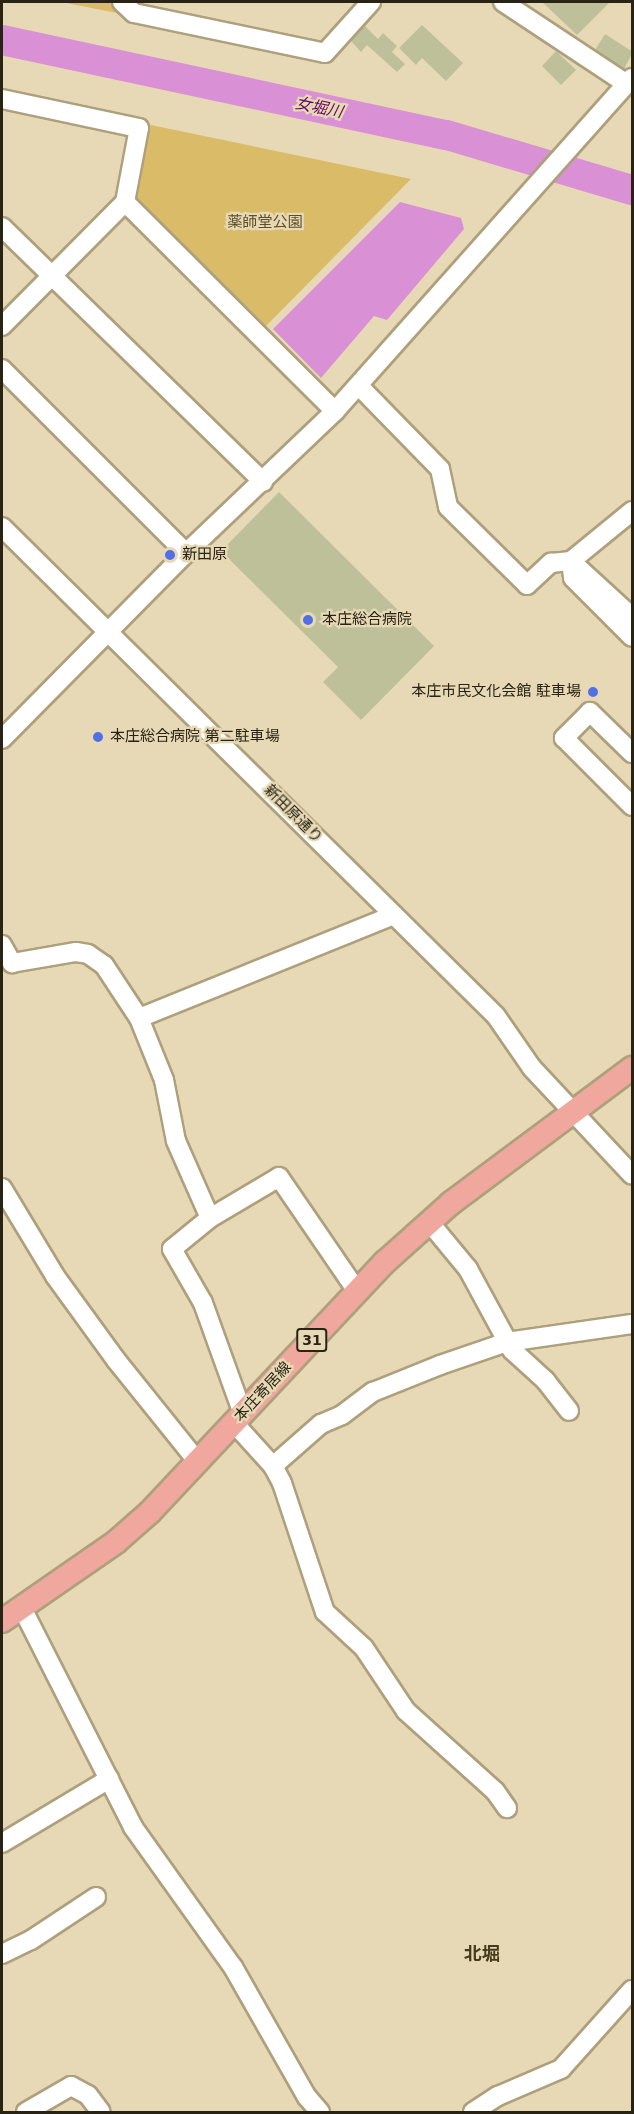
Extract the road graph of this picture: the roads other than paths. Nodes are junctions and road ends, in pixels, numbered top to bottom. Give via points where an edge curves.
1 (371, 2) edge
2 (503, 2) edge
3 (134, 5) edge
4 (630, 81) edge
5 (2, 99) edge
6 (125, 202) junction
7 (2, 227) edge
8 (51, 275) junction
9 (2, 326) edge
10 (2, 369) edge
11 (359, 386) junction
12 (335, 411) junction
13 (263, 482) junction
14 (633, 511) edge
15 (2, 527) edge
16 (186, 553) junction
17 (571, 561) junction
18 (633, 617) edge
19 (109, 631) junction
20 (633, 637) edge
21 (6, 727) edge
22 (633, 753) edge
23 (633, 806) edge
24 (394, 915) junction
25 (2, 945) edge
26 (139, 1018) junction
27 (633, 1068) edge
28 (573, 1112) junction
29 (633, 1175) edge
30 (2, 1188) edge
31 (210, 1218) junction
32 (430, 1223) junction
33 (357, 1291) junction
34 (633, 1324) edge
35 (507, 1342) junction
36 (569, 1411) dead end
37 (238, 1419) junction
38 (198, 1462) junction
39 (273, 1466) junction
40 (22, 1608) junction
41 (2, 1621) edge
42 (109, 1779) junction
43 (507, 1808) dead end
44 (2, 1843) edge
45 (96, 1897) dead end
46 (2, 1954) edge
47 (633, 1990) edge
48 (26, 2112) edge
49 (101, 2112) edge
50 (320, 2112) edge
51 (473, 2112) edge

1 - 3 street via 325,53
2 - 4 street
4 - 11 street
5 - 6 street via 139,128
6 - 8 street
6 - 12 street
7 - 8 street
8 - 9 street
8 - 13 street
10 - 16 street
11 - 12 street
11 - 17 street via 440,469 448,507 527,585 550,563
12 - 13 street
13 - 16 street
14 - 17 street
15 - 19 street, 新田原通り
16 - 19 street
17 - 18 street
17 - 20 street via 573,578
19 - 21 street
19 - 24 street, 新田原通り
22 - 23 street via 590,712 564,738
24 - 26 street
24 - 28 street, 新田原通り via 496,1016 532,1068
25 - 26 street via 12,963 76,952 88,954 104,965
26 - 31 street via 164,1080 176,1141
27 - 28 main road, 本庄寄居線 / 31
28 - 29 street, 新田原通り
28 - 32 main road, 本庄寄居線 / 31
30 - 38 street via 55,1276
31 - 33 street via 279,1177
31 - 37 street via 172,1249 203,1303
32 - 33 main road, 本庄寄居線 / 31
32 - 35 street via 468,1269
33 - 37 main road, 本庄寄居線 / 31
34 - 35 street
35 - 36 street
35 - 39 street via 373,1392 342,1415 321,1424
37 - 38 main road, 本庄寄居線 / 31
37 - 39 street
38 - 40 main road, 本庄寄居線 / 31 via 116,1542
39 - 43 street via 299,1528 325,1612 364,1648 406,1712 495,1791
40 - 41 main road, 本庄寄居線 / 31
40 - 42 street
42 - 44 street
42 - 50 street via 133,1827 233,1967 307,2097
45 - 46 street via 32,1940
47 - 51 street via 561,2069 498,2096
48 - 49 street via 70,2086 88,2094

